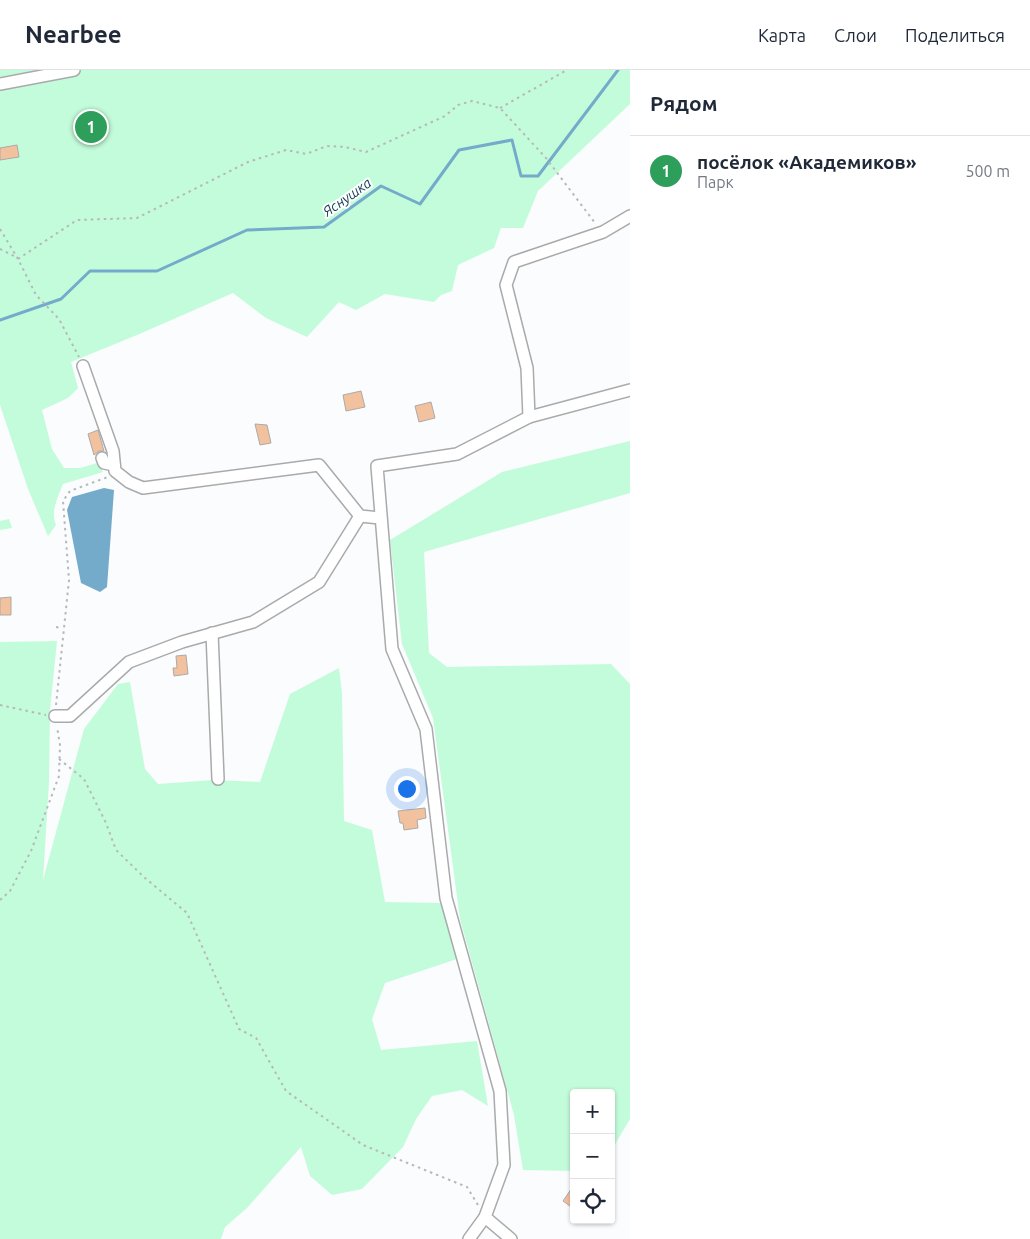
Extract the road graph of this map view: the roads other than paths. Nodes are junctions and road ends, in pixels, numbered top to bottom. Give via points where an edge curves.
1 (74, 70) edge
2 (0, 84) edge
3 (630, 216) edge
4 (83, 366) road end
5 (630, 390) edge
6 (529, 417) junction
7 (102, 458) dead end
8 (114, 468) junction
9 (360, 516) junction
10 (380, 518) junction
11 (212, 633) junction
12 (55, 716) road end
13 (218, 779) dead end
14 (485, 1217) junction
15 (469, 1239) edge
16 (510, 1239) edge

1 - 2 street
3 - 6 street via 603,232 514,262 506,285 527,368
4 - 8 street via 112,451
5 - 6 street
6 - 10 street via 456,454 377,466
7 - 8 street via 104,463
8 - 9 street via 129,482 143,488 319,465
9 - 10 street
9 - 11 street via 319,582 254,622
10 - 14 street via 392,649 426,729 446,898 500,1091 504,1165
11 - 12 street via 129,662 70,716
11 - 13 street
14 - 15 street
14 - 16 street

